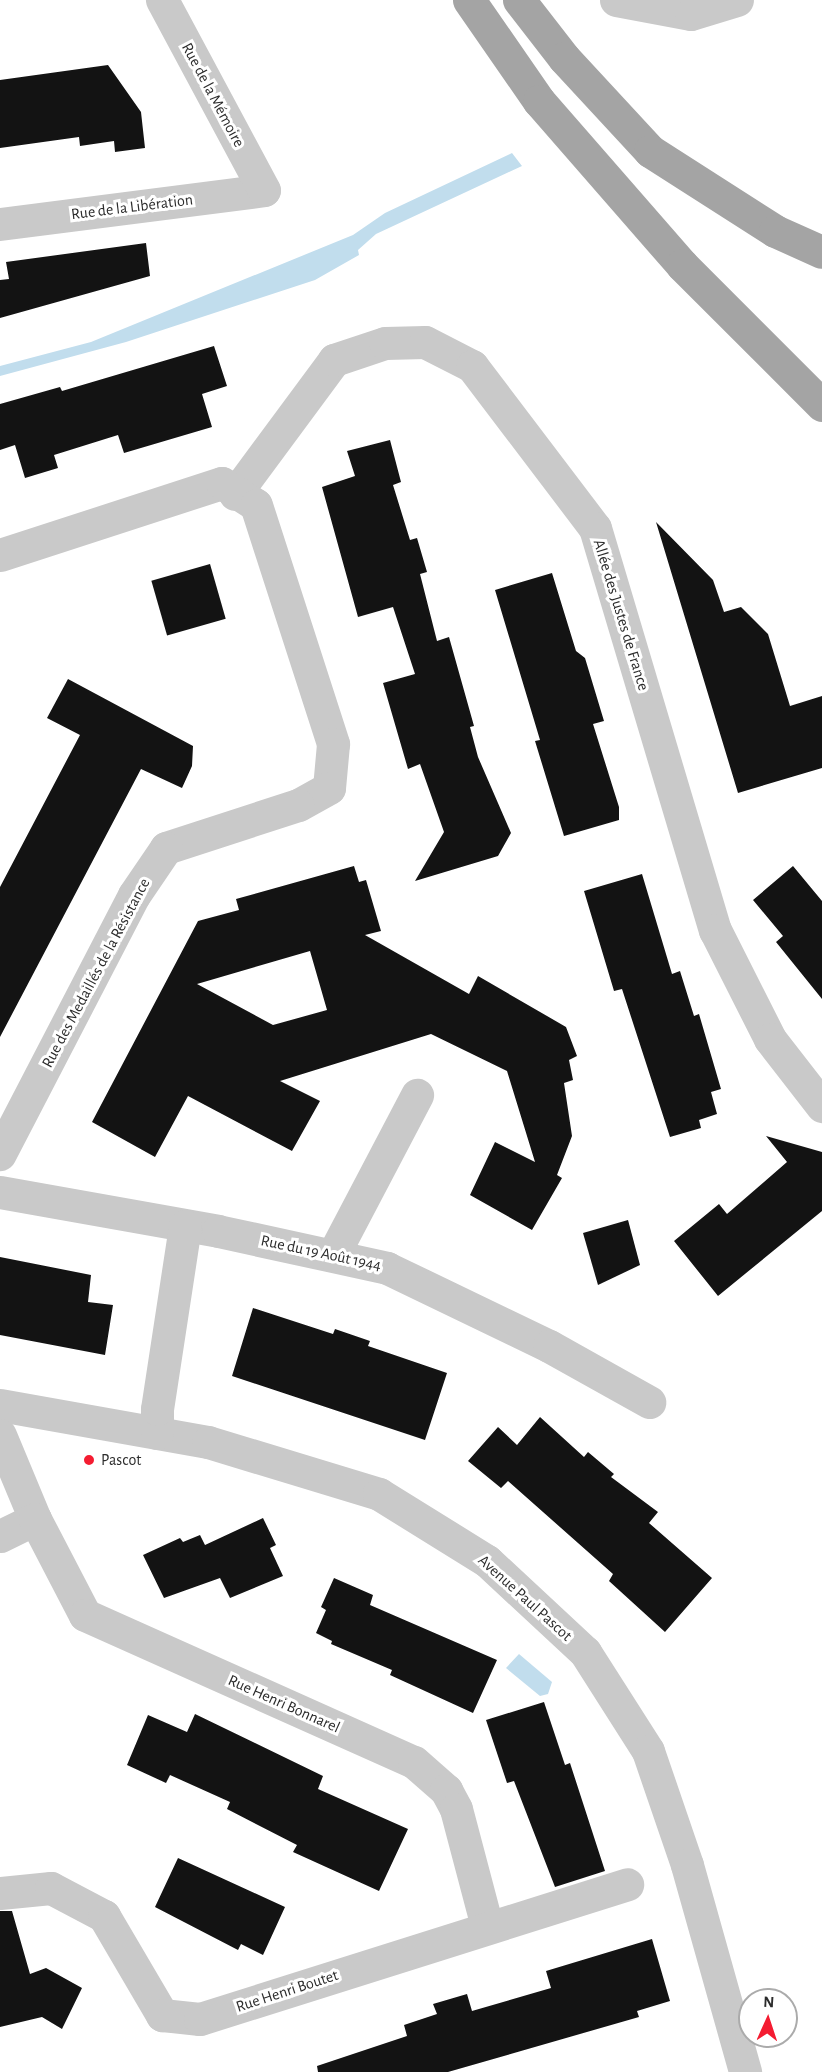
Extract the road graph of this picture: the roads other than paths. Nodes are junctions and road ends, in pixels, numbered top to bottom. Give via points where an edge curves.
1 (162, 0) edge
2 (469, 0) edge
3 (519, 0) edge
4 (616, 0) edge
5 (737, 0) edge
6 (264, 190) joint
7 (0, 224) edge
8 (822, 252) edge
9 (822, 405) edge
10 (235, 494) junction
11 (0, 555) edge
12 (417, 1095) dead end
13 (822, 1106) edge
14 (0, 1154) edge
15 (0, 1192) edge
16 (185, 1226) junction
17 (333, 1255) junction
18 (649, 1402) dead end
19 (0, 1406) edge
20 (157, 1433) junction
21 (0, 1435) edge
22 (35, 1519) junction
23 (0, 1536) edge
24 (627, 1884) dead end
25 (0, 1893) edge
26 (487, 1926) junction
27 (746, 2072) edge

1 - 6 street, Rue de la Mémoire
2 - 9 main road via 561,127 682,265
3 - 8 main road via 564,58 650,151 775,231
4 - 5 street via 691,14
6 - 7 street, Rue de la Libération
10 - 11 street via 222,483
10 - 13 street, Allée des Justes de France via 334,360 385,343 425,342 472,366 595,528 715,930 770,1039
10 - 14 street, Rue des Medaillés de la Résistance via 256,505 333,744 329,788 298,805 166,848 134,895
12 - 17 street
15 - 16 street, Rue du 19 Août 1944
16 - 17 street, Rue du 19 Août 1944
16 - 20 street via 157,1409
17 - 18 street, Rue du 19 Août 1944 via 387,1268 549,1346
19 - 20 street, Avenue Paul Pascot
20 - 27 street, Avenue Paul Pascot via 208,1443 379,1494 487,1561 585,1652 648,1750 687,1864
21 - 22 street, Rue Henri Bonnarel
22 - 23 street
22 - 26 street, Rue Henri Bonnarel via 85,1615 414,1762 446,1790 456,1809
24 - 26 street, Rue Henri Boutet
25 - 26 street, Rue Henri Boutet via 51,1888 104,1916 162,2015 200,2019

